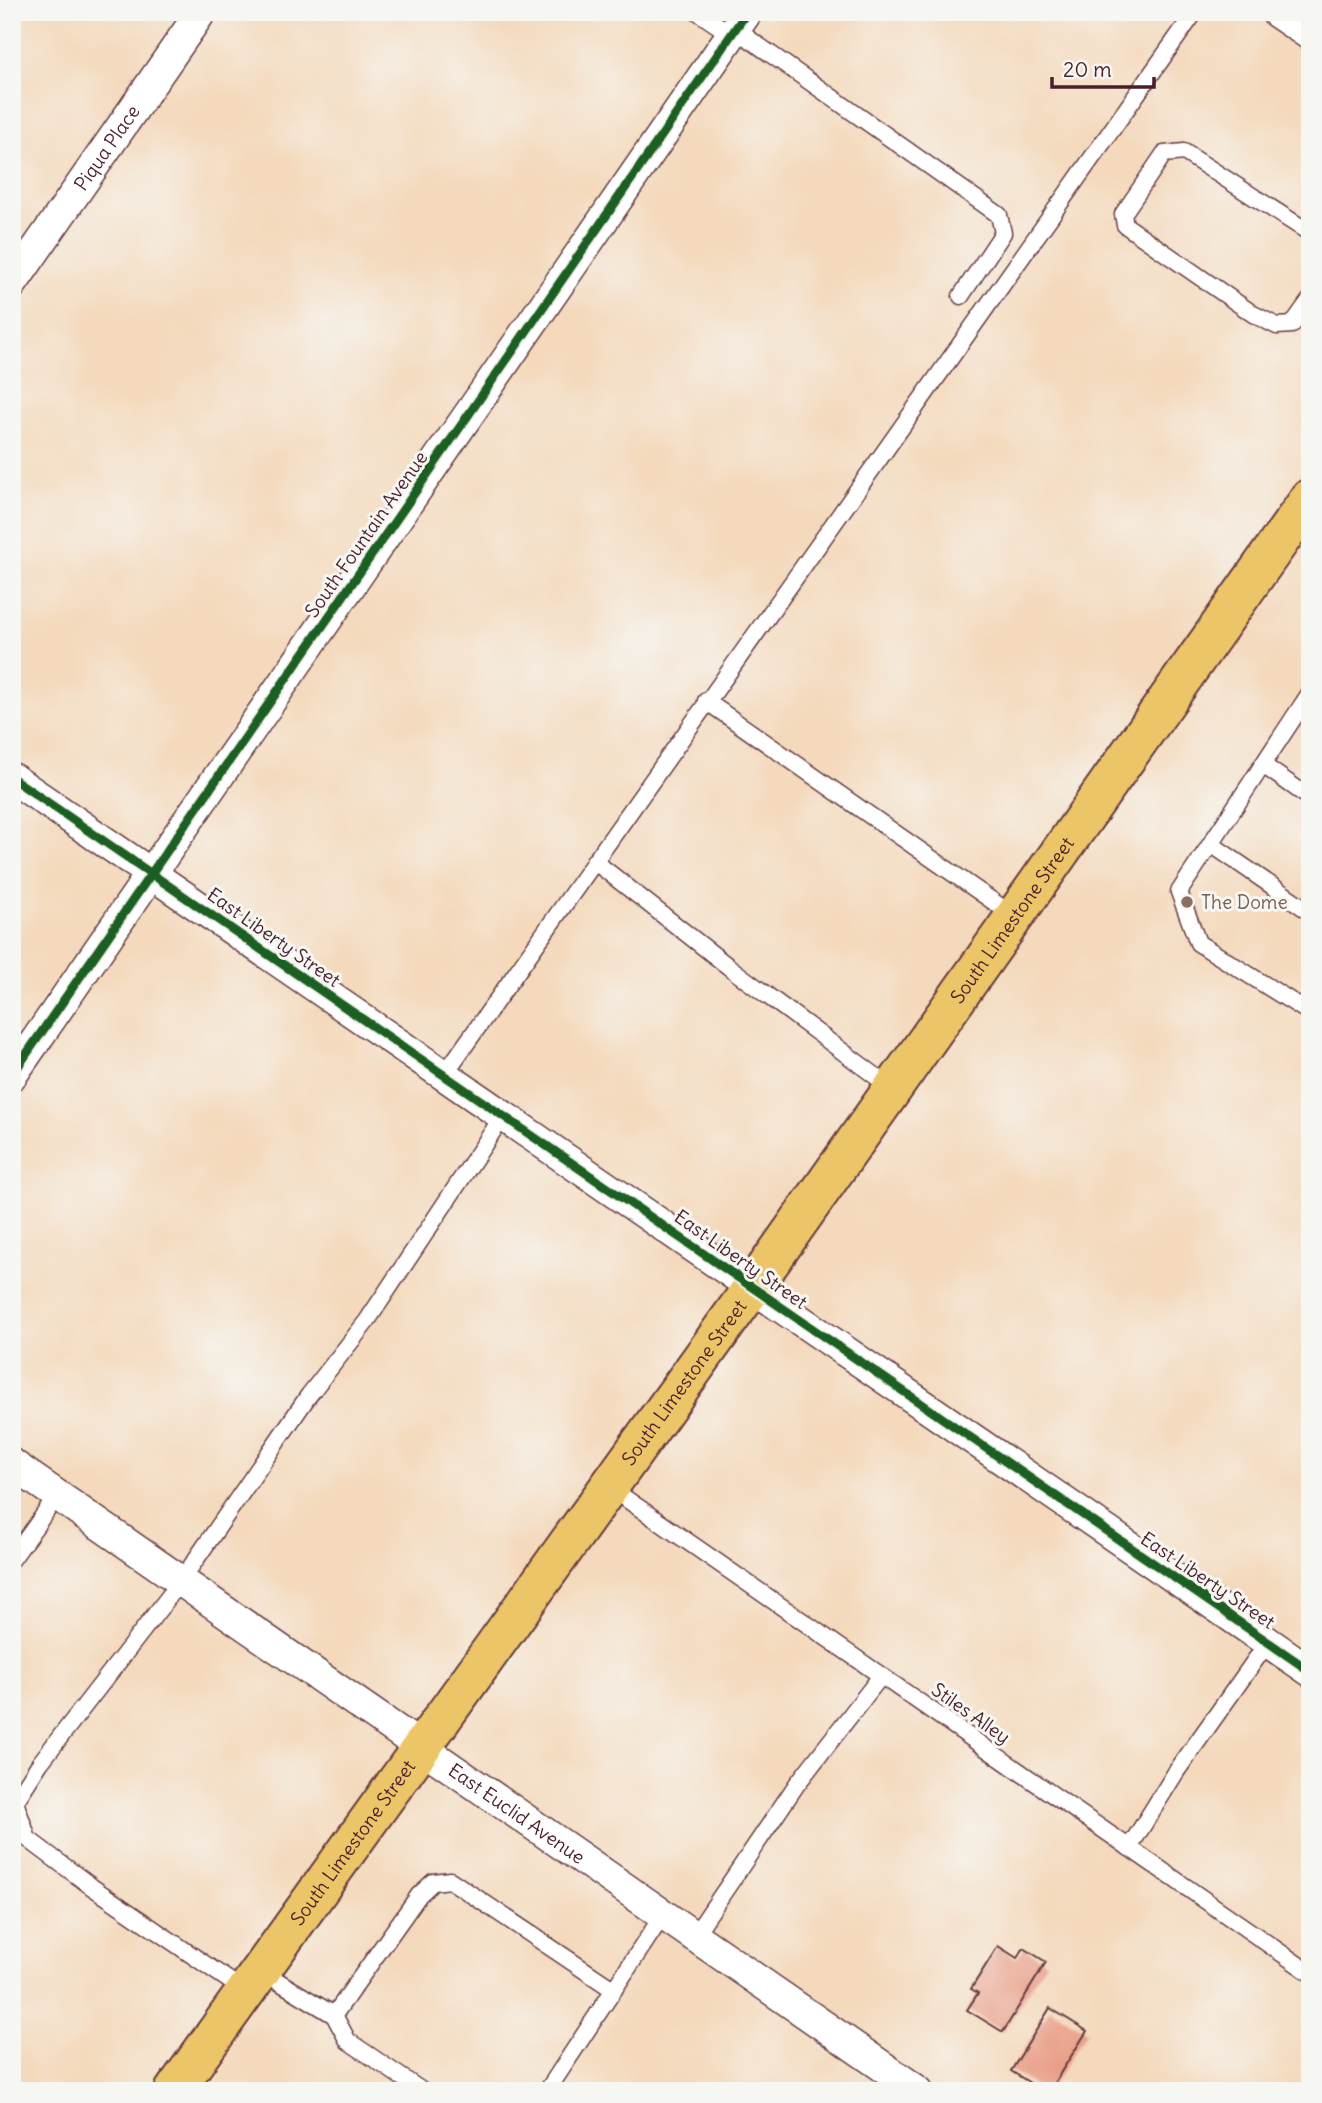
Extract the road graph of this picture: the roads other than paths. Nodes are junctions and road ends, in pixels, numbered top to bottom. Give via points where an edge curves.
1 (201, 12) edge
2 (698, 12) edge
3 (1195, 12) edge
4 (1276, 12) edge
5 (738, 26) edge
6 (1310, 35) edge
7 (1310, 233) edge
8 (12, 284) edge
9 (961, 296) dead end
10 (1310, 300) edge
11 (1307, 507) edge
12 (1310, 693) edge
13 (706, 701) junction
14 (1262, 765) junction
15 (12, 778) edge
16 (1310, 799) edge
17 (1211, 844) junction
18 (594, 862) junction
19 (152, 874) junction
20 (1310, 912) edge
21 (1015, 917) junction
22 (1310, 1013) edge
23 (12, 1075) edge
24 (444, 1075) junction
25 (893, 1089) junction
26 (503, 1116) junction
27 (752, 1288) junction
28 (12, 1464) edge
29 (609, 1487) junction
30 (58, 1495) junction
31 (12, 1559) edge
32 (181, 1581) junction
33 (1268, 1642) junction
34 (1310, 1671) edge
35 (881, 1676) junction
36 (422, 1750) junction
37 (1129, 1848) junction
38 (663, 1915) junction
39 (694, 1936) junction
40 (1310, 1973) edge
41 (253, 1982) junction
42 (614, 1990) junction
43 (334, 2015) junction
44 (174, 2091) edge
45 (422, 2091) edge
46 (547, 2091) edge
47 (918, 2091) edge

1 - 8 street, Piqua Place
2 - 5 lane
3 - 13 lane
4 - 6 street
5 - 9 lane via 999,215 1003,233
5 - 19 street, South Fountain Avenue
7 - 10 lane via 1184,152 1164,154 1124,214 1125,225 1252,314 1277,326 1292,325
11 - 21 main road, South Limestone Street
12 - 14 lane
13 - 18 lane
13 - 21 lane
14 - 16 lane
14 - 17 lane
15 - 19 street, East Liberty Street
17 - 20 lane
17 - 22 lane via 1179,892 1198,943
18 - 24 lane
18 - 25 lane
19 - 23 street, South Fountain Avenue
19 - 24 street, East Liberty Street
21 - 25 main road, South Limestone Street
24 - 26 street, East Liberty Street
25 - 27 main road, South Limestone Street
26 - 27 street, East Liberty Street
26 - 32 lane via 367,1321 309,1395
27 - 29 main road, South Limestone Street
27 - 33 street, East Liberty Street
28 - 30 street, East Euclid Avenue
29 - 35 lane, Stiles Alley
29 - 36 main road, South Limestone Street
30 - 31 lane
30 - 32 street, East Euclid Avenue
32 - 36 street, East Euclid Avenue
32 - 41 lane via 15,1802 28,1839 92,1887
33 - 34 street, East Liberty Street
33 - 37 lane via 1176,1772
35 - 37 lane, Stiles Alley
35 - 39 lane via 797,1784
36 - 38 street, East Euclid Avenue
36 - 41 main road, South Limestone Street
37 - 40 lane, Stiles Alley
38 - 39 street, East Euclid Avenue
38 - 42 lane
39 - 47 street, East Euclid Avenue
41 - 43 lane
41 - 44 main road, South Limestone Street
42 - 43 lane via 450,1880 433,1882 419,1895
42 - 46 lane
43 - 45 lane via 348,2041

